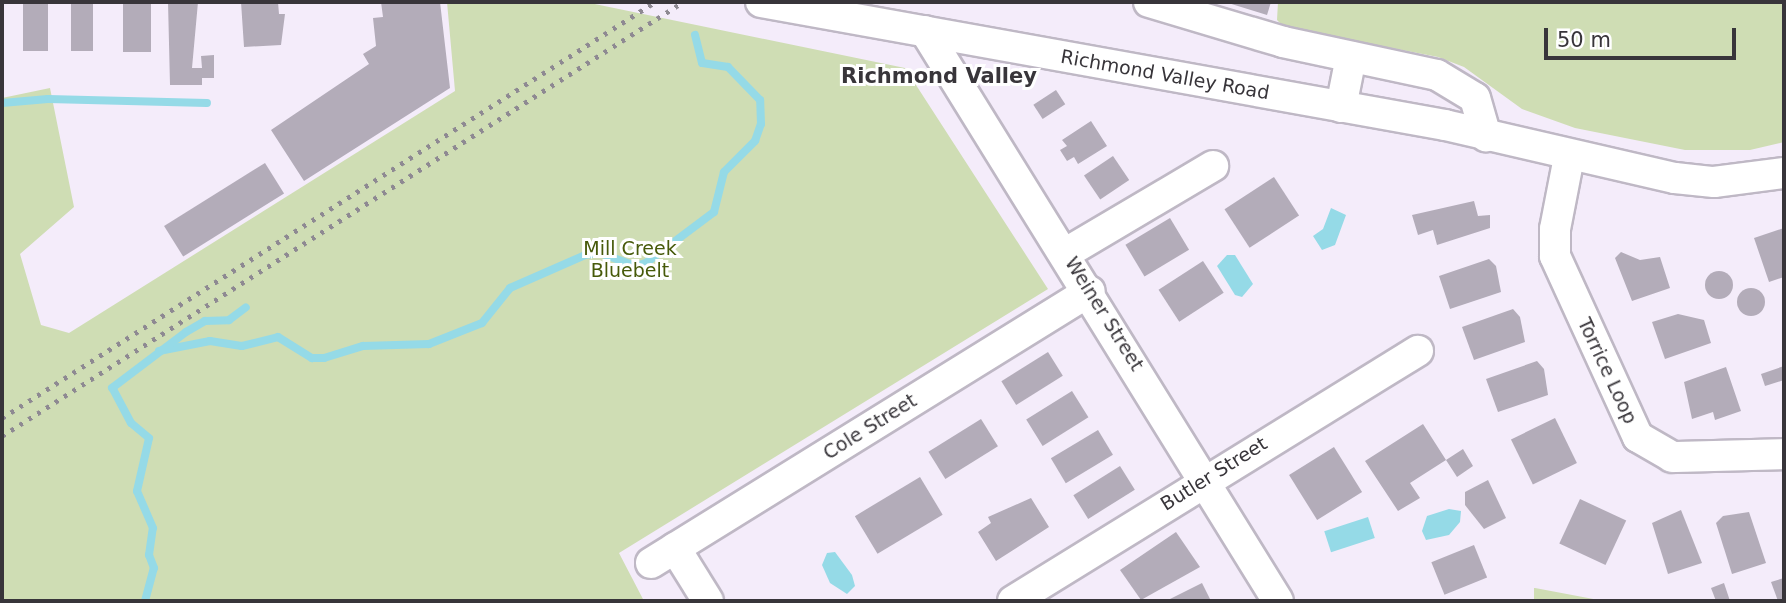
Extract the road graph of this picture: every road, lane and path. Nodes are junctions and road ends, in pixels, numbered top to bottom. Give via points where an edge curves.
1 (761, 2) edge
2 (1149, 2) edge
3 (925, 31) junction
4 (1351, 57) junction
5 (1341, 107) junction
6 (1486, 136) junction
7 (1569, 158) junction
8 (1213, 166) dead end
9 (1784, 173) edge
10 (1066, 253) junction
11 (1090, 291) junction
12 (1418, 351) dead end
13 (1784, 454) edge
14 (1206, 478) junction
15 (708, 601) edge
16 (1013, 601) edge
17 (1278, 601) edge

1 - 3 street, Richmond Valley Road
2 - 4 street
3 - 5 street, Richmond Valley Road
3 - 10 street, Weiner Street
4 - 5 street
4 - 6 street via 1413,68 1458,85 1475,98
5 - 6 street, Richmond Valley Road
6 - 7 street, Richmond Valley Road
7 - 9 street, Richmond Valley Road via 1714,182
7 - 13 street, Torrice Loop via 1555,229 1555,256 1638,437 1672,457
8 - 10 street
10 - 11 street, Weiner Street
11 - 14 street, Weiner Street
11 - 15 street, Cole Street via 663,556
12 - 14 street, Butler Street
14 - 16 street, Butler Street
14 - 17 street, Weiner Street

